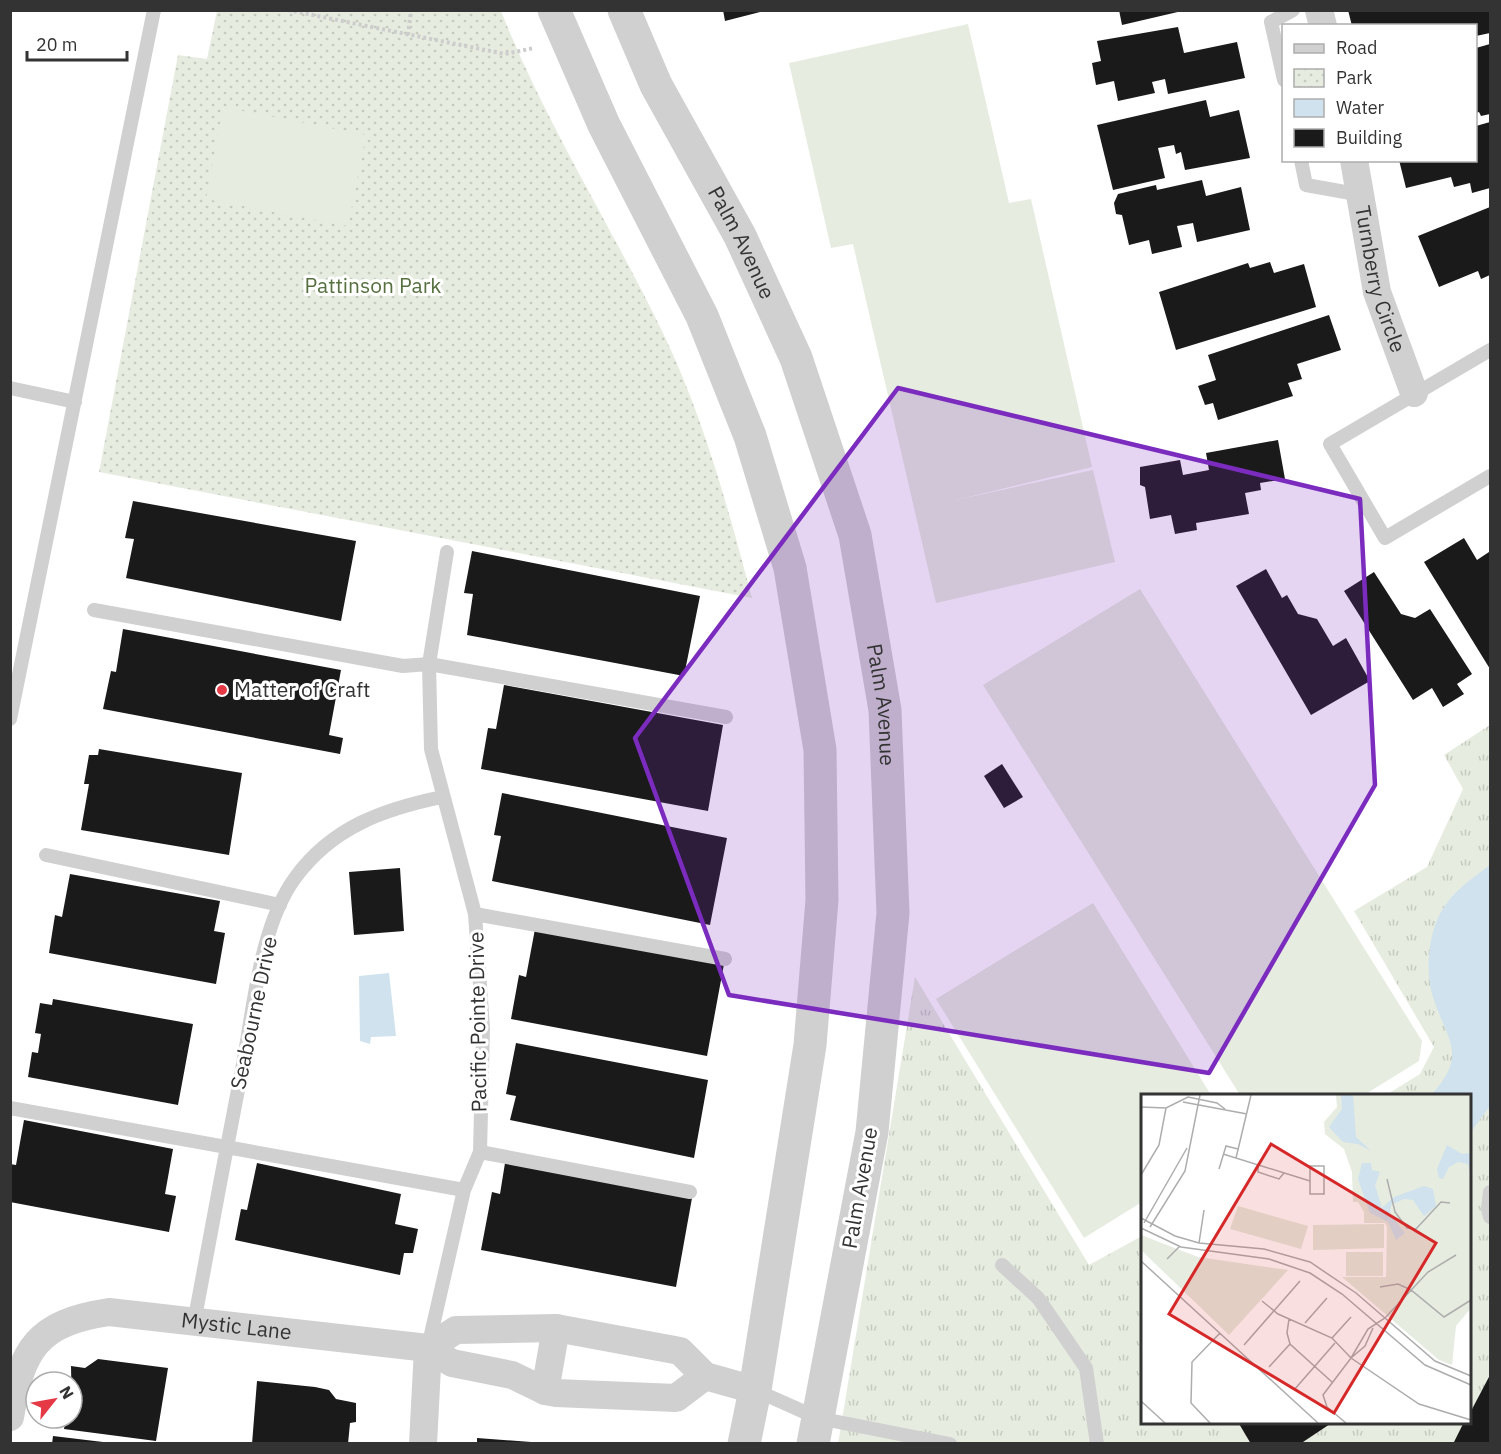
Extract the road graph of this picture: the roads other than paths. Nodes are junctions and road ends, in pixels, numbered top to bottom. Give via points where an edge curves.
1 (154, 10) edge
2 (554, 10) edge
3 (624, 10) edge
4 (1293, 10) edge
5 (1282, 71) edge
6 (1301, 162) edge
7 (1355, 162) edge
8 (1363, 195) junction
9 (1491, 350) edge
10 (10, 388) edge
11 (1414, 393) junction
12 (75, 402) junction
13 (1491, 476) edge
14 (447, 552) dead end
15 (94, 610) dead end
16 (429, 664) junction
17 (726, 717) dead end
18 (10, 719) edge
19 (442, 797) junction
20 (46, 855) dead end
21 (280, 905) junction
22 (475, 914) junction
23 (725, 959) dead end
24 (10, 1108) edge
25 (227, 1147) junction
26 (480, 1152) junction
27 (464, 1190) junction
28 (690, 1192) dead end
29 (1491, 1192) edge
30 (1491, 1217) edge
31 (1002, 1264) dead end
32 (194, 1323) junction
33 (556, 1328) junction
34 (428, 1348) junction
35 (705, 1376) junction
36 (755, 1390) junction
37 (545, 1391) junction
38 (10, 1417) edge
39 (815, 1431) edge
40 (423, 1443) edge
41 (744, 1443) edge
42 (950, 1443) edge
43 (1098, 1443) edge

1 - 12 lane
2 - 36 street via 604,125 702,316 750,436 790,568 820,750 822,900 810,1045
3 - 39 street, Palm Avenue via 656,85 740,236 796,358 855,535 885,710 893,913 890,948 872,1132
4 - 5 lane via 1271,22
6 - 8 lane via 1306,185
7 - 8 street, Turnberry Circle
8 - 11 street, Turnberry Circle via 1377,292
9 - 11 lane
10 - 12 lane
11 - 13 lane via 1330,444 1385,538
12 - 18 lane
14 - 16 lane, Pacific Pointe Drive
15 - 16 lane via 403,666
16 - 17 lane
16 - 19 lane, Pacific Pointe Drive via 431,749
19 - 21 lane, Seabourne Drive via 398,806 340,835 312,858 294,879
19 - 22 lane, Pacific Pointe Drive
20 - 21 lane
21 - 25 lane, Seabourne Drive via 259,979
22 - 23 lane
22 - 26 lane, Pacific Pointe Drive via 483,1028
24 - 25 lane
25 - 27 lane
25 - 32 lane, Seabourne Drive
26 - 27 lane, Pacific Pointe Drive
26 - 28 lane
27 - 34 lane, Pacific Pointe Drive
29 - 30 lane
31 - 43 lane via 1038,1298 1086,1368
32 - 34 street, Mystic Lane
32 - 38 street, Mystic Lane via 108,1312 76,1317 47,1332 29,1353 16,1384
33 - 34 street via 456,1330
33 - 35 street via 680,1351
33 - 37 street
34 - 37 street, Mystic Lane via 452,1362 512,1375
34 - 40 street
35 - 36 street
35 - 37 street, Mystic Lane via 676,1398
36 - 39 lane
36 - 41 street
39 - 42 lane

